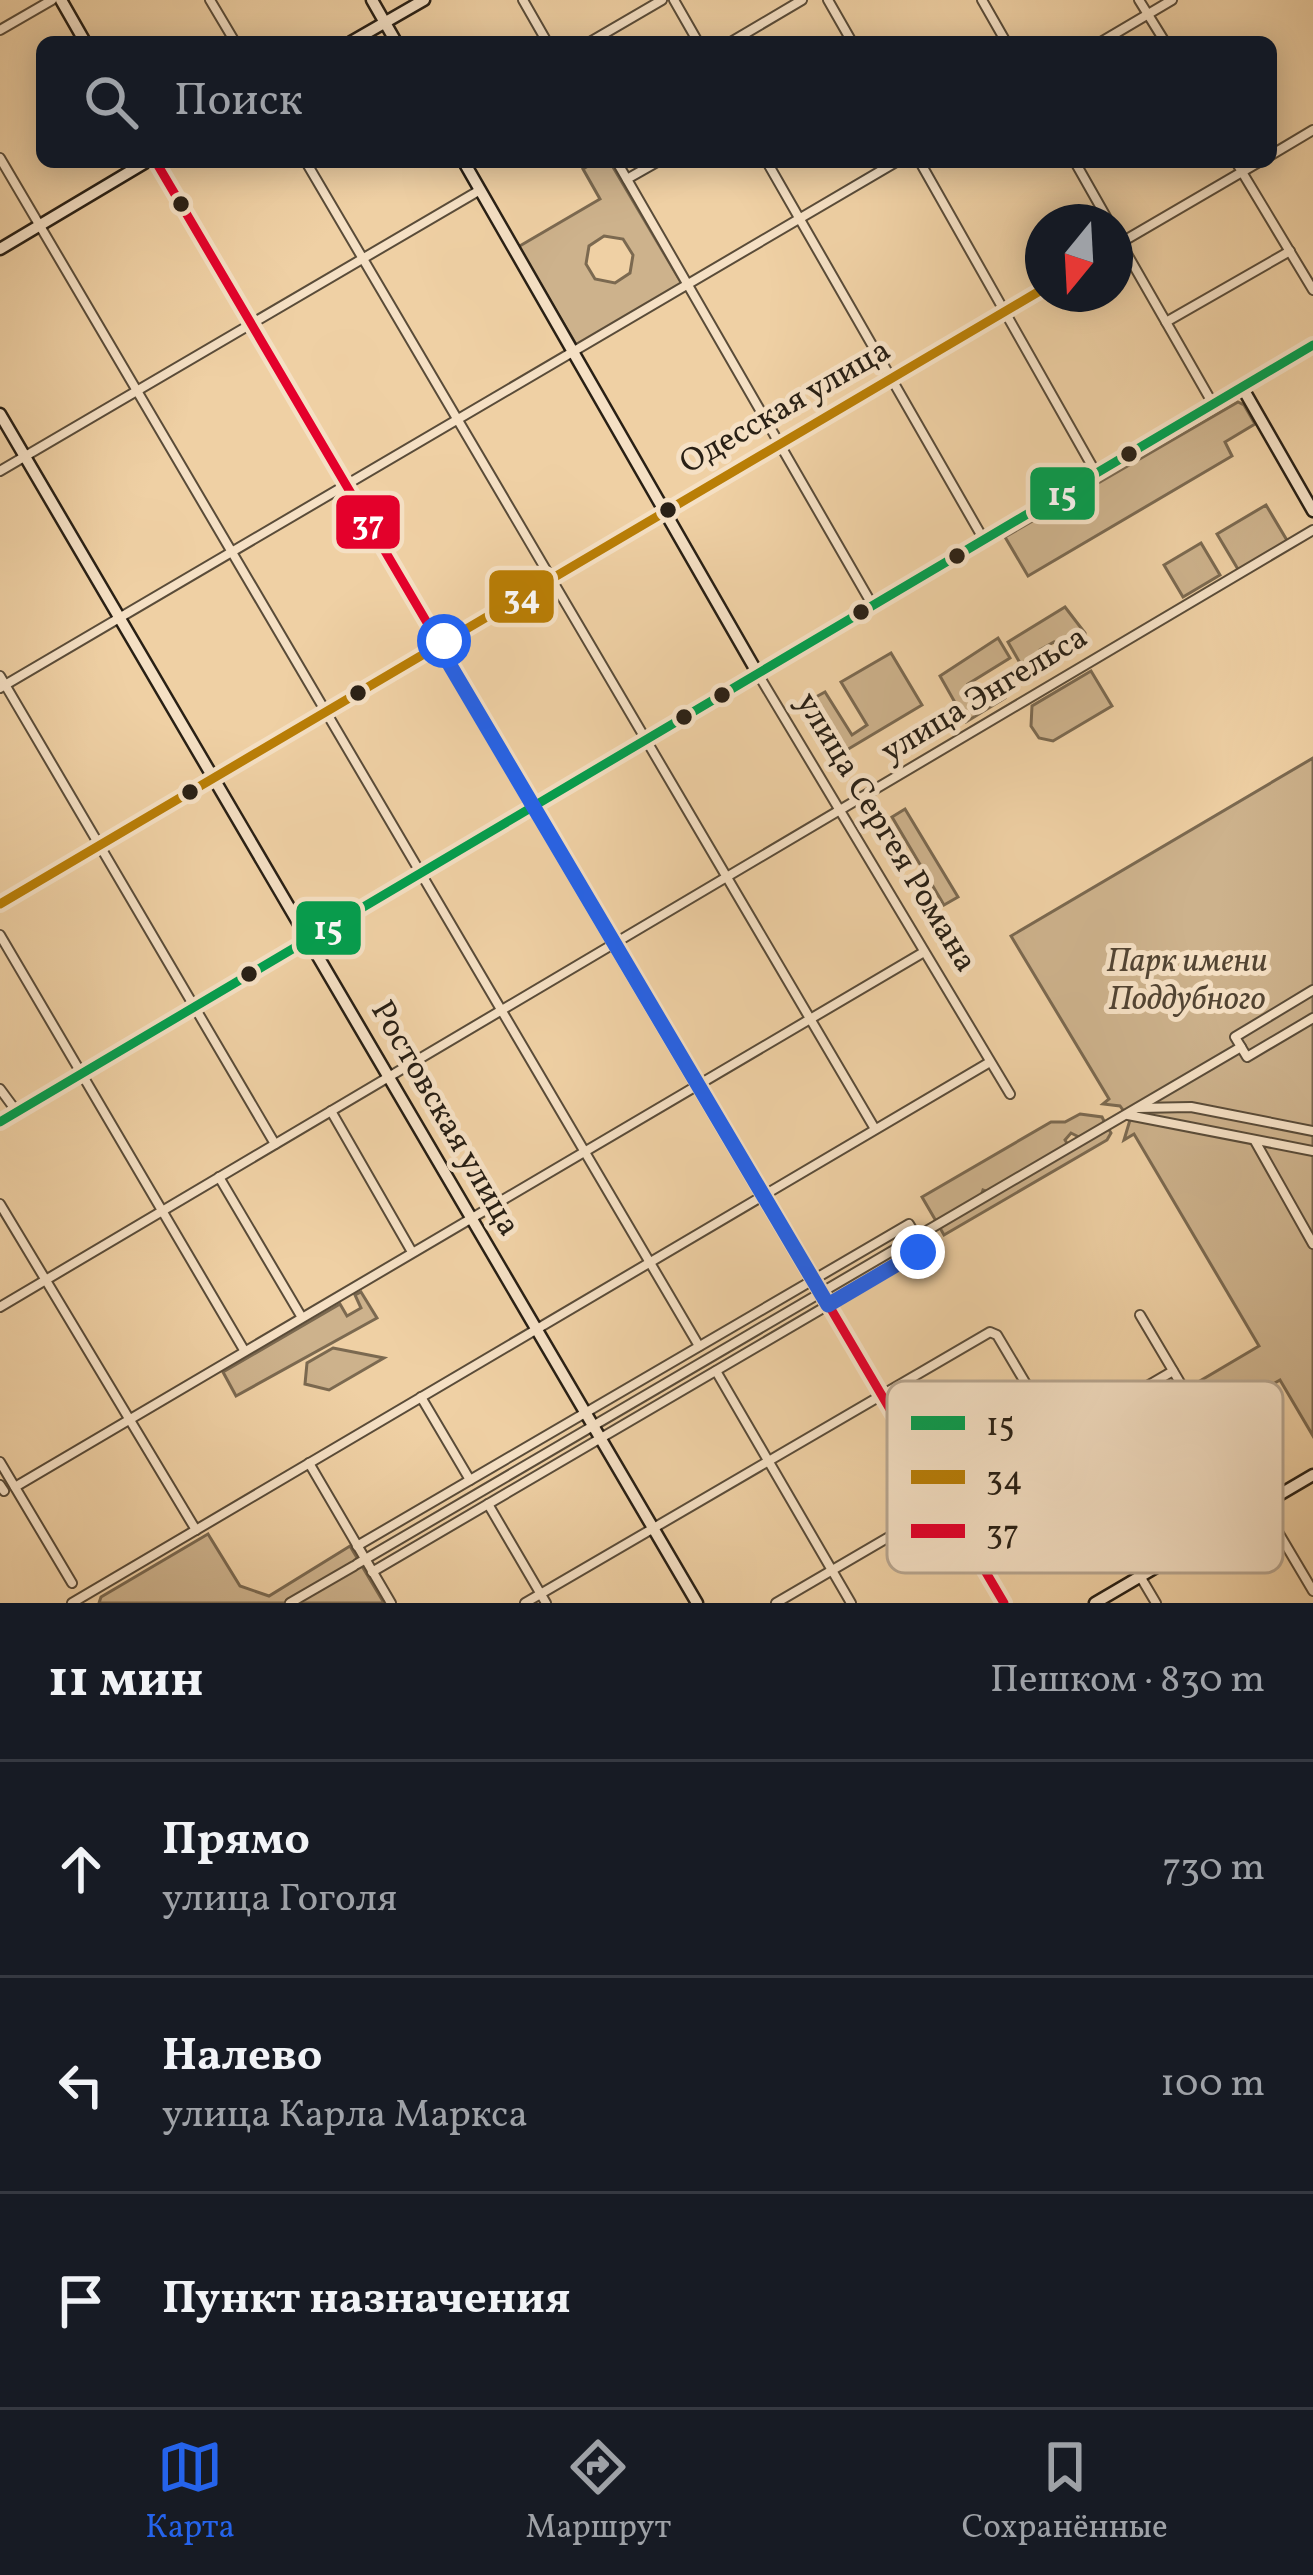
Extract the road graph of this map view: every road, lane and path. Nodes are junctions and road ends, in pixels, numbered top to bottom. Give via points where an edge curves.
1 (56, 0) edge
2 (210, 0) edge
3 (372, 0) edge
4 (424, 0) edge
5 (523, 0) edge
6 (662, 0) edge
7 (674, 0) edge
8 (802, 0) edge
9 (828, 0) edge
10 (982, 0) edge
11 (1139, 0) edge
12 (1172, 0) edge
13 (1148, 14) junction
14 (385, 23) junction
15 (0, 31) edge
16 (81, 36) edge
17 (231, 36) edge
18 (362, 36) edge
19 (393, 36) edge
20 (544, 36) edge
21 (600, 36) edge
22 (695, 36) edge
23 (741, 36) edge
24 (849, 36) edge
25 (1003, 36) edge
26 (1111, 36) edge
27 (1161, 36) edge
28 (1313, 130) edge
29 (1277, 151) edge
30 (0, 158) edge
31 (136, 168) edge
32 (160, 168) edge
33 (310, 168) edge
34 (467, 168) edge
35 (620, 168) edge
36 (647, 168) edge
37 (770, 168) edge
38 (886, 168) edge
39 (923, 168) edge
40 (1078, 168) edge
41 (1237, 168) edge
42 (1240, 168) edge
43 (627, 180) junction
44 (480, 190) junction
45 (1099, 204) edge
46 (800, 219) junction
47 (39, 226) junction
48 (1133, 235) edge
49 (0, 249) edge
50 (1290, 250) junction
51 (363, 258) junction
52 (1133, 269) edge
53 (688, 284) junction
54 (1313, 290) edge
55 (1025, 299) edge
56 (1004, 311) junction
57 (1166, 322) junction
58 (251, 324) junction
59 (1313, 345) edge
60 (573, 352) junction
61 (891, 378) junction
62 (1241, 387) junction
63 (138, 390) junction
64 (1213, 404) junction
65 (0, 414) edge
66 (458, 419) junction
67 (778, 444) junction
68 (25, 456) junction
69 (0, 471) edge
70 (1096, 473) junction
71 (345, 485) junction
72 (664, 511) junction
73 (1313, 511) edge
74 (1313, 530) edge
75 (984, 540) junction
76 (232, 552) junction
77 (551, 578) junction
78 (873, 606) junction
79 (119, 618) junction
80 (438, 645) junction
81 (758, 674) junction
82 (2, 683) edge
83 (326, 711) junction
84 (647, 739) junction
85 (213, 778) junction
86 (534, 806) junction
87 (840, 810) junction
88 (100, 845) junction
89 (421, 873) junction
90 (728, 877) junction
91 (0, 904) edge
92 (0, 935) edge
93 (308, 940) junction
94 (615, 943) junction
95 (924, 952) junction
96 (1313, 991) edge
97 (195, 1007) junction
98 (501, 1011) junction
99 (811, 1018) junction
100 (1313, 1018) edge
101 (1241, 1047) junction
102 (990, 1062) junction
103 (82, 1074) junction
104 (388, 1077) junction
105 (698, 1084) junction
106 (0, 1089) edge
107 (1010, 1094) dead end
108 (1137, 1108) junction
109 (332, 1111) junction
110 (17, 1112) junction
111 (1126, 1114) junction
112 (0, 1122) edge
113 (875, 1129) junction
114 (1313, 1132) edge
115 (1254, 1139) junction
116 (275, 1144) junction
117 (584, 1151) junction
118 (1313, 1151) edge
119 (219, 1177) junction
120 (764, 1195) junction
121 (0, 1204) edge
122 (162, 1211) junction
123 (471, 1217) junction
124 (917, 1237) junction
125 (1313, 1244) edge
126 (412, 1252) junction
127 (650, 1262) junction
128 (813, 1279) junction
129 (46, 1280) junction
130 (821, 1293) junction
131 (828, 1305) junction
132 (0, 1306) edge
133 (1140, 1315) dead end
134 (302, 1316) junction
135 (536, 1329) junction
136 (699, 1346) junction
137 (244, 1350) junction
138 (716, 1371) junction
139 (1173, 1371) junction
140 (906, 1381) edge
141 (1022, 1381) edge
142 (1156, 1381) edge
143 (1179, 1381) edge
144 (887, 1392) edge
145 (881, 1395) junction
146 (421, 1397) junction
147 (887, 1405) edge
148 (585, 1412) junction
149 (129, 1418) junction
150 (593, 1426) junction
151 (601, 1438) junction
152 (768, 1461) junction
153 (0, 1462) edge
154 (309, 1463) junction
155 (1313, 1475) edge
156 (470, 1480) junction
157 (2, 1484) edge
158 (14, 1486) junction
159 (1283, 1493) edge
160 (488, 1504) junction
161 (653, 1528) junction
162 (196, 1529) junction
163 (887, 1538) edge
164 (1283, 1544) edge
165 (357, 1546) junction
166 (358, 1563) junction
167 (832, 1570) junction
168 (372, 1572) junction
169 (986, 1573) edge
170 (1138, 1573) edge
171 (1145, 1573) edge
172 (1140, 1576) junction
173 (72, 1583) dead end
174 (1313, 1591) edge
175 (543, 1599) edge
176 (78, 1601) edge
177 (290, 1603) edge
178 (391, 1603) edge
179 (525, 1603) edge
180 (698, 1603) edge
181 (776, 1603) edge
182 (851, 1603) edge
183 (1004, 1603) edge
184 (1095, 1603) edge
185 (1156, 1603) edge

1 - 15 street
1 - 16 street
2 - 17 street
3 - 14 street
4 - 14 street
5 - 20 street
6 - 21 street
7 - 22 street
8 - 23 street
9 - 24 street
10 - 25 street
11 - 13 street
12 - 13 street
13 - 26 street
13 - 27 street
14 - 18 street
14 - 19 street
28 - 29 street
30 - 47 street
31 - 47 street
32 - 58 street
33 - 51 street
34 - 44 street, улица Сергея Романа
35 - 43 street
36 - 43 street
37 - 46 street
38 - 46 street
39 - 56 street
40 - 45 street
41 - 48 street
42 - 50 street
43 - 53 street
44 - 51 street
44 - 60 street, улица Сергея Романа
46 - 53 street
46 - 61 street
47 - 49 street
47 - 63 street
50 - 54 street
50 - 57 street
51 - 58 street
51 - 66 street
52 - 57 street
53 - 60 street
53 - 67 street
55 - 56 street, Одесская улица
56 - 61 street, Одесская улица
56 - 70 street
57 - 64 street
58 - 63 street
58 - 71 street
59 - 62 street
60 - 66 street
60 - 72 street, улица Сергея Романа
61 - 67 street, Одесская улица
61 - 75 street
62 - 64 street
62 - 73 street
63 - 68 street
63 - 76 street
64 - 70 street
65 - 68 street, Ростовская улица
66 - 71 street
66 - 77 street
67 - 72 street, Одесская улица
67 - 78 street
68 - 69 street
68 - 79 street, Ростовская улица
70 - 75 street
71 - 76 street
71 - 80 street
72 - 77 street, Одесская улица
72 - 81 street, улица Сергея Романа
74 - 87 street, улица Энгельса
75 - 78 street
76 - 79 street
76 - 83 street
77 - 80 street, Одесская улица
77 - 84 street
78 - 81 street
79 - 82 street
79 - 85 street, Ростовская улица
80 - 83 street, Одесская улица
80 - 86 street
81 - 84 street
81 - 87 street, улица Сергея Романа
82 - 88 street
83 - 85 street, Одесская улица
83 - 89 street
84 - 86 street
84 - 90 street
85 - 88 street, Одесская улица
85 - 93 street, Ростовская улица
86 - 89 street
86 - 94 street
87 - 90 street, улица Энгельса
87 - 95 street, улица Сергея Романа
88 - 91 street, Одесская улица
88 - 97 street
89 - 93 street
89 - 98 street
90 - 94 street, улица Энгельса
90 - 99 street
92 - 103 street
93 - 97 street
93 - 104 street, Ростовская улица
94 - 98 street, улица Энгельса
94 - 105 street
95 - 99 street
95 - 102 street, улица Сергея Романа
96 - 101 street via 1235,1037
97 - 103 street
97 - 116 street
98 - 104 street, улица Энгельса
98 - 117 street
99 - 105 street
99 - 113 street
100 - 101 street via 1247,1058
101 - 108 street
102 - 107 street, улица Сергея Романа
102 - 113 street
103 - 110 street
103 - 122 street
104 - 109 street, улица Энгельса
104 - 123 street, Ростовская улица
105 - 117 street
105 - 120 street
106 - 110 street
108 - 111 street
108 - 114 street via 1191,1107
109 - 116 street, улица Энгельса
109 - 126 street
110 - 112 street
111 - 115 street
111 - 124 street
113 - 120 street
115 - 118 street
115 - 125 street
116 - 119 street, улица Энгельса
117 - 123 street
117 - 127 street
119 - 122 street, улица Энгельса
119 - 134 street
120 - 127 street
120 - 128 street
121 - 129 street
122 - 129 street, улица Энгельса
122 - 137 street
123 - 126 street
123 - 135 street, Ростовская улица
124 - 128 street via 909,1224
124 - 130 street
124 - 131 street via 924,1249
126 - 134 street
127 - 135 street
127 - 136 street
128 - 130 street
128 - 136 street
129 - 132 street, улица Энгельса
129 - 149 street
130 - 131 street
130 - 150 street
131 - 138 street
131 - 145 street
133 - 139 street
134 - 137 street
135 - 146 street
135 - 148 street, Ростовская улица
136 - 148 street
137 - 149 street
138 - 151 street
138 - 152 street
139 - 142 street
139 - 143 street
140 - 141 street via 992,1333
144 - 145 street
145 - 147 street
145 - 152 street
146 - 154 street
146 - 156 street
148 - 150 street, Ростовская улица
148 - 156 street
149 - 158 street
149 - 162 street
150 - 151 street, Ростовская улица
150 - 166 street
151 - 160 street
151 - 161 street, Ростовская улица
152 - 161 street
152 - 167 street
153 - 157 street
154 - 162 street
154 - 165 street
155 - 159 street
156 - 165 street
157 - 158 street
158 - 173 street
160 - 168 street
160 - 175 street
161 - 175 street
161 - 180 street, Ростовская улица
162 - 176 street
163 - 167 street
164 - 174 street
165 - 166 street
166 - 168 street
166 - 177 street
167 - 181 street
167 - 182 street
168 - 178 street
169 - 183 street
170 - 172 street
171 - 172 street
172 - 184 street
172 - 185 street
175 - 179 street

